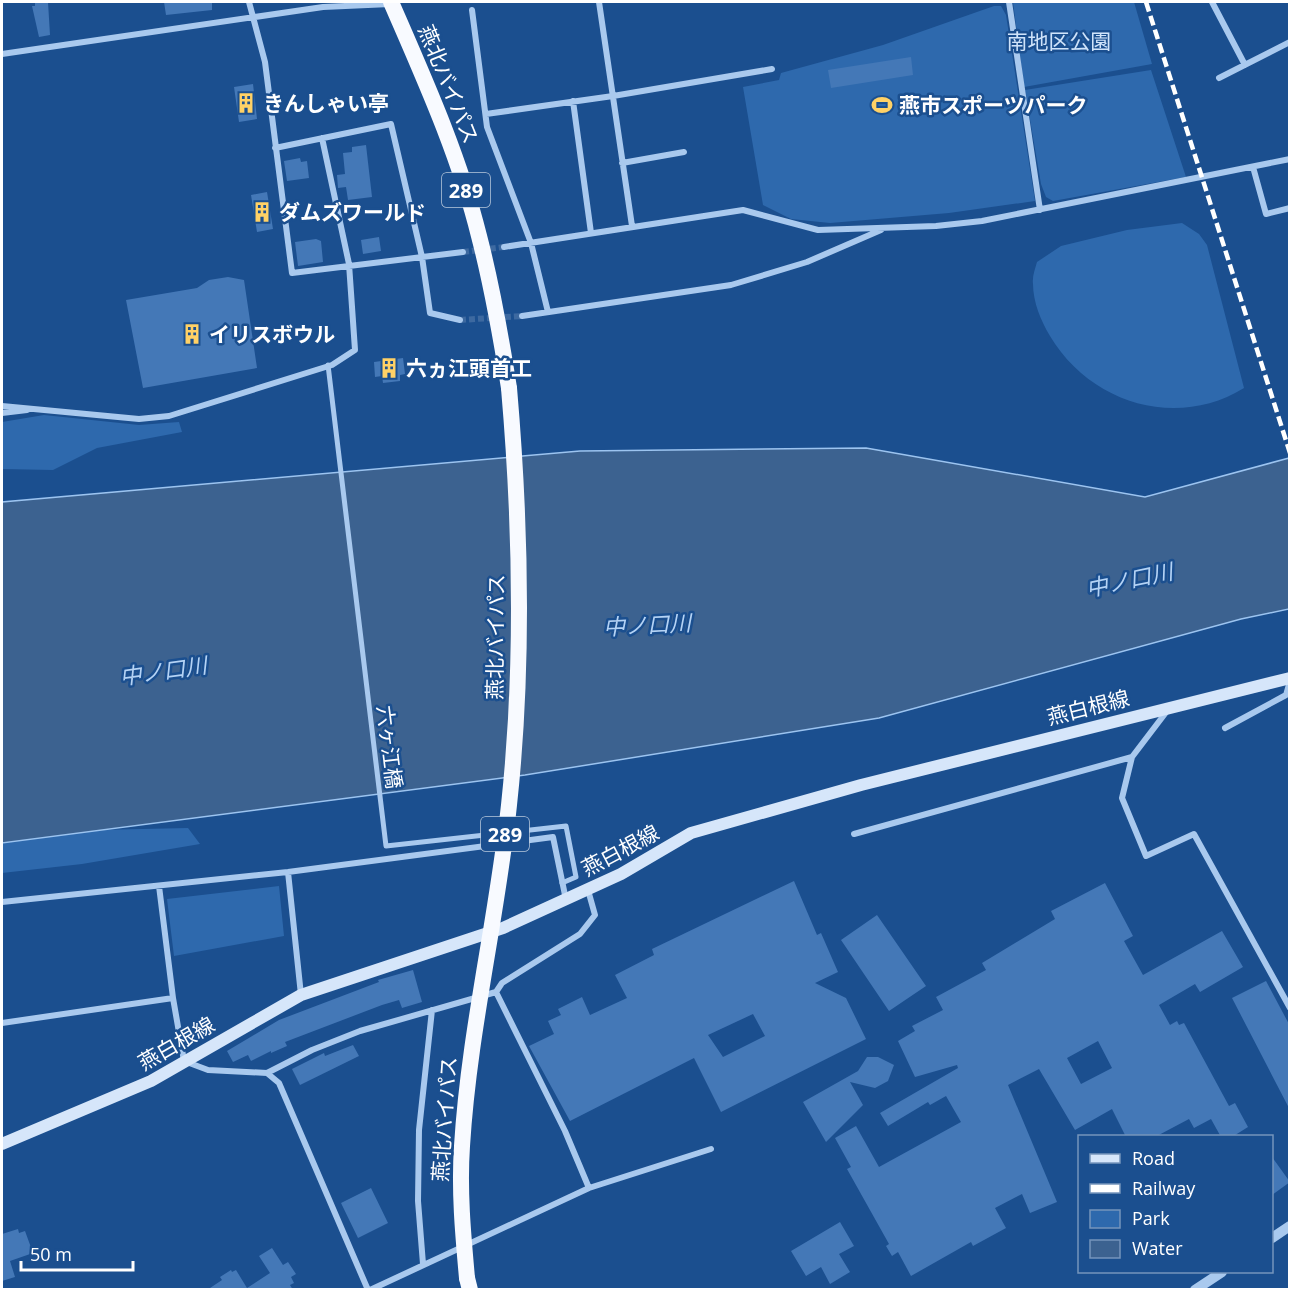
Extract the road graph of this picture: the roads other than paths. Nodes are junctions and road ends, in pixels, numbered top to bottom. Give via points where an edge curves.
1 (249, 2) edge
2 (396, 2) edge
3 (599, 2) edge
4 (1009, 2) edge
5 (1212, 2) edge
6 (472, 10) dead end
7 (254, 16) junction
8 (1290, 42) edge
9 (2, 54) edge
10 (1245, 65) junction
11 (772, 69) dead end
12 (1219, 78) dead end
13 (613, 96) junction
14 (573, 101) junction
15 (486, 114) junction
16 (322, 138) junction
17 (275, 148) junction
18 (684, 152) dead end
19 (1290, 159) edge
20 (622, 163) junction
21 (1253, 167) junction
22 (1289, 209) edge
23 (1040, 210) junction
24 (632, 226) junction
25 (885, 228) junction
26 (591, 233) junction
27 (531, 243) junction
28 (504, 247) tunnel mouth
29 (463, 252) tunnel mouth
30 (422, 257) junction
31 (349, 264) junction
32 (548, 312) junction
33 (522, 316) tunnel mouth
34 (460, 320) tunnel mouth
35 (328, 365) junction
36 (2, 406) edge
37 (42, 408) junction
38 (2, 413) edge
39 (1290, 680) edge
40 (1170, 706) junction
41 (1225, 728) dead end
42 (1132, 757) junction
43 (854, 834) dead end
44 (288, 872) junction
45 (562, 883) junction
46 (159, 886) junction
47 (588, 890) junction
48 (566, 900) junction
49 (2, 902) edge
50 (496, 992) junction
51 (301, 995) junction
52 (173, 998) junction
53 (1290, 1008) edge
54 (432, 1010) junction
55 (2, 1023) edge
56 (184, 1061) junction
57 (267, 1073) junction
58 (2, 1144) edge
59 (711, 1149) dead end
60 (589, 1188) junction
61 (1289, 1226) edge
62 (1273, 1237) edge
63 (423, 1264) junction
64 (1220, 1273) edge
65 (468, 1284) edge
66 (369, 1290) edge
67 (1195, 1290) edge

1 - 7 street
2 - 7 street
2 - 65 highway, 燕北バイパス / 289, bridge via 446,132 479,234 494,297 509,388 519,541 519,671 509,805 469,1068 463,1136 461,1211
3 - 13 street
4 - 23 street
5 - 10 street
6 - 15 street
7 - 9 street
7 - 17 street via 265,62
8 - 10 street
10 - 12 street
11 - 13 street
13 - 14 street
13 - 20 street
14 - 15 street
14 - 26 street
15 - 27 street via 487,127
16 - 17 street
16 - 30 street via 391,124
16 - 31 street
17 - 31 street via 292,273
18 - 20 street
19 - 21 street
20 - 24 street
21 - 22 street via 1266,214
21 - 23 street
23 - 25 street via 982,221
24 - 25 street via 743,210 818,230
24 - 26 street
25 - 32 street via 807,262 731,285
26 - 27 street
27 - 28 street
27 - 32 street
29 - 30 street
30 - 31 street
30 - 34 street via 430,313
31 - 35 street via 355,350
32 - 33 street
35 - 37 street via 169,416 139,419
35 - 45 street, 六ヶ江橋 via 386,846 566,826 576,877
36 - 37 street
37 - 38 street
39 - 40 main road, 燕白根線
39 - 41 street via 1286,695
40 - 42 street
40 - 47 main road, 燕白根線 via 691,833
42 - 43 street
42 - 53 street via 1122,798 1146,856 1194,834
44 - 45 street via 553,837
44 - 46 street
44 - 51 street
45 - 48 street
46 - 49 street
46 - 52 street
47 - 48 main road, 燕白根線
47 - 50 street via 595,915 580,934 502,983
48 - 51 main road, 燕白根線 via 503,928
50 - 54 street
50 - 60 street
51 - 56 main road, 燕白根線
52 - 55 street
52 - 56 street
54 - 57 street via 312,1050
54 - 63 street via 419,1130 418,1201
56 - 57 street via 208,1070
56 - 58 main road, 燕白根線 via 152,1082
57 - 66 street via 279,1083
59 - 60 street
60 - 63 street
61 - 62 street
63 - 66 street
64 - 67 street

